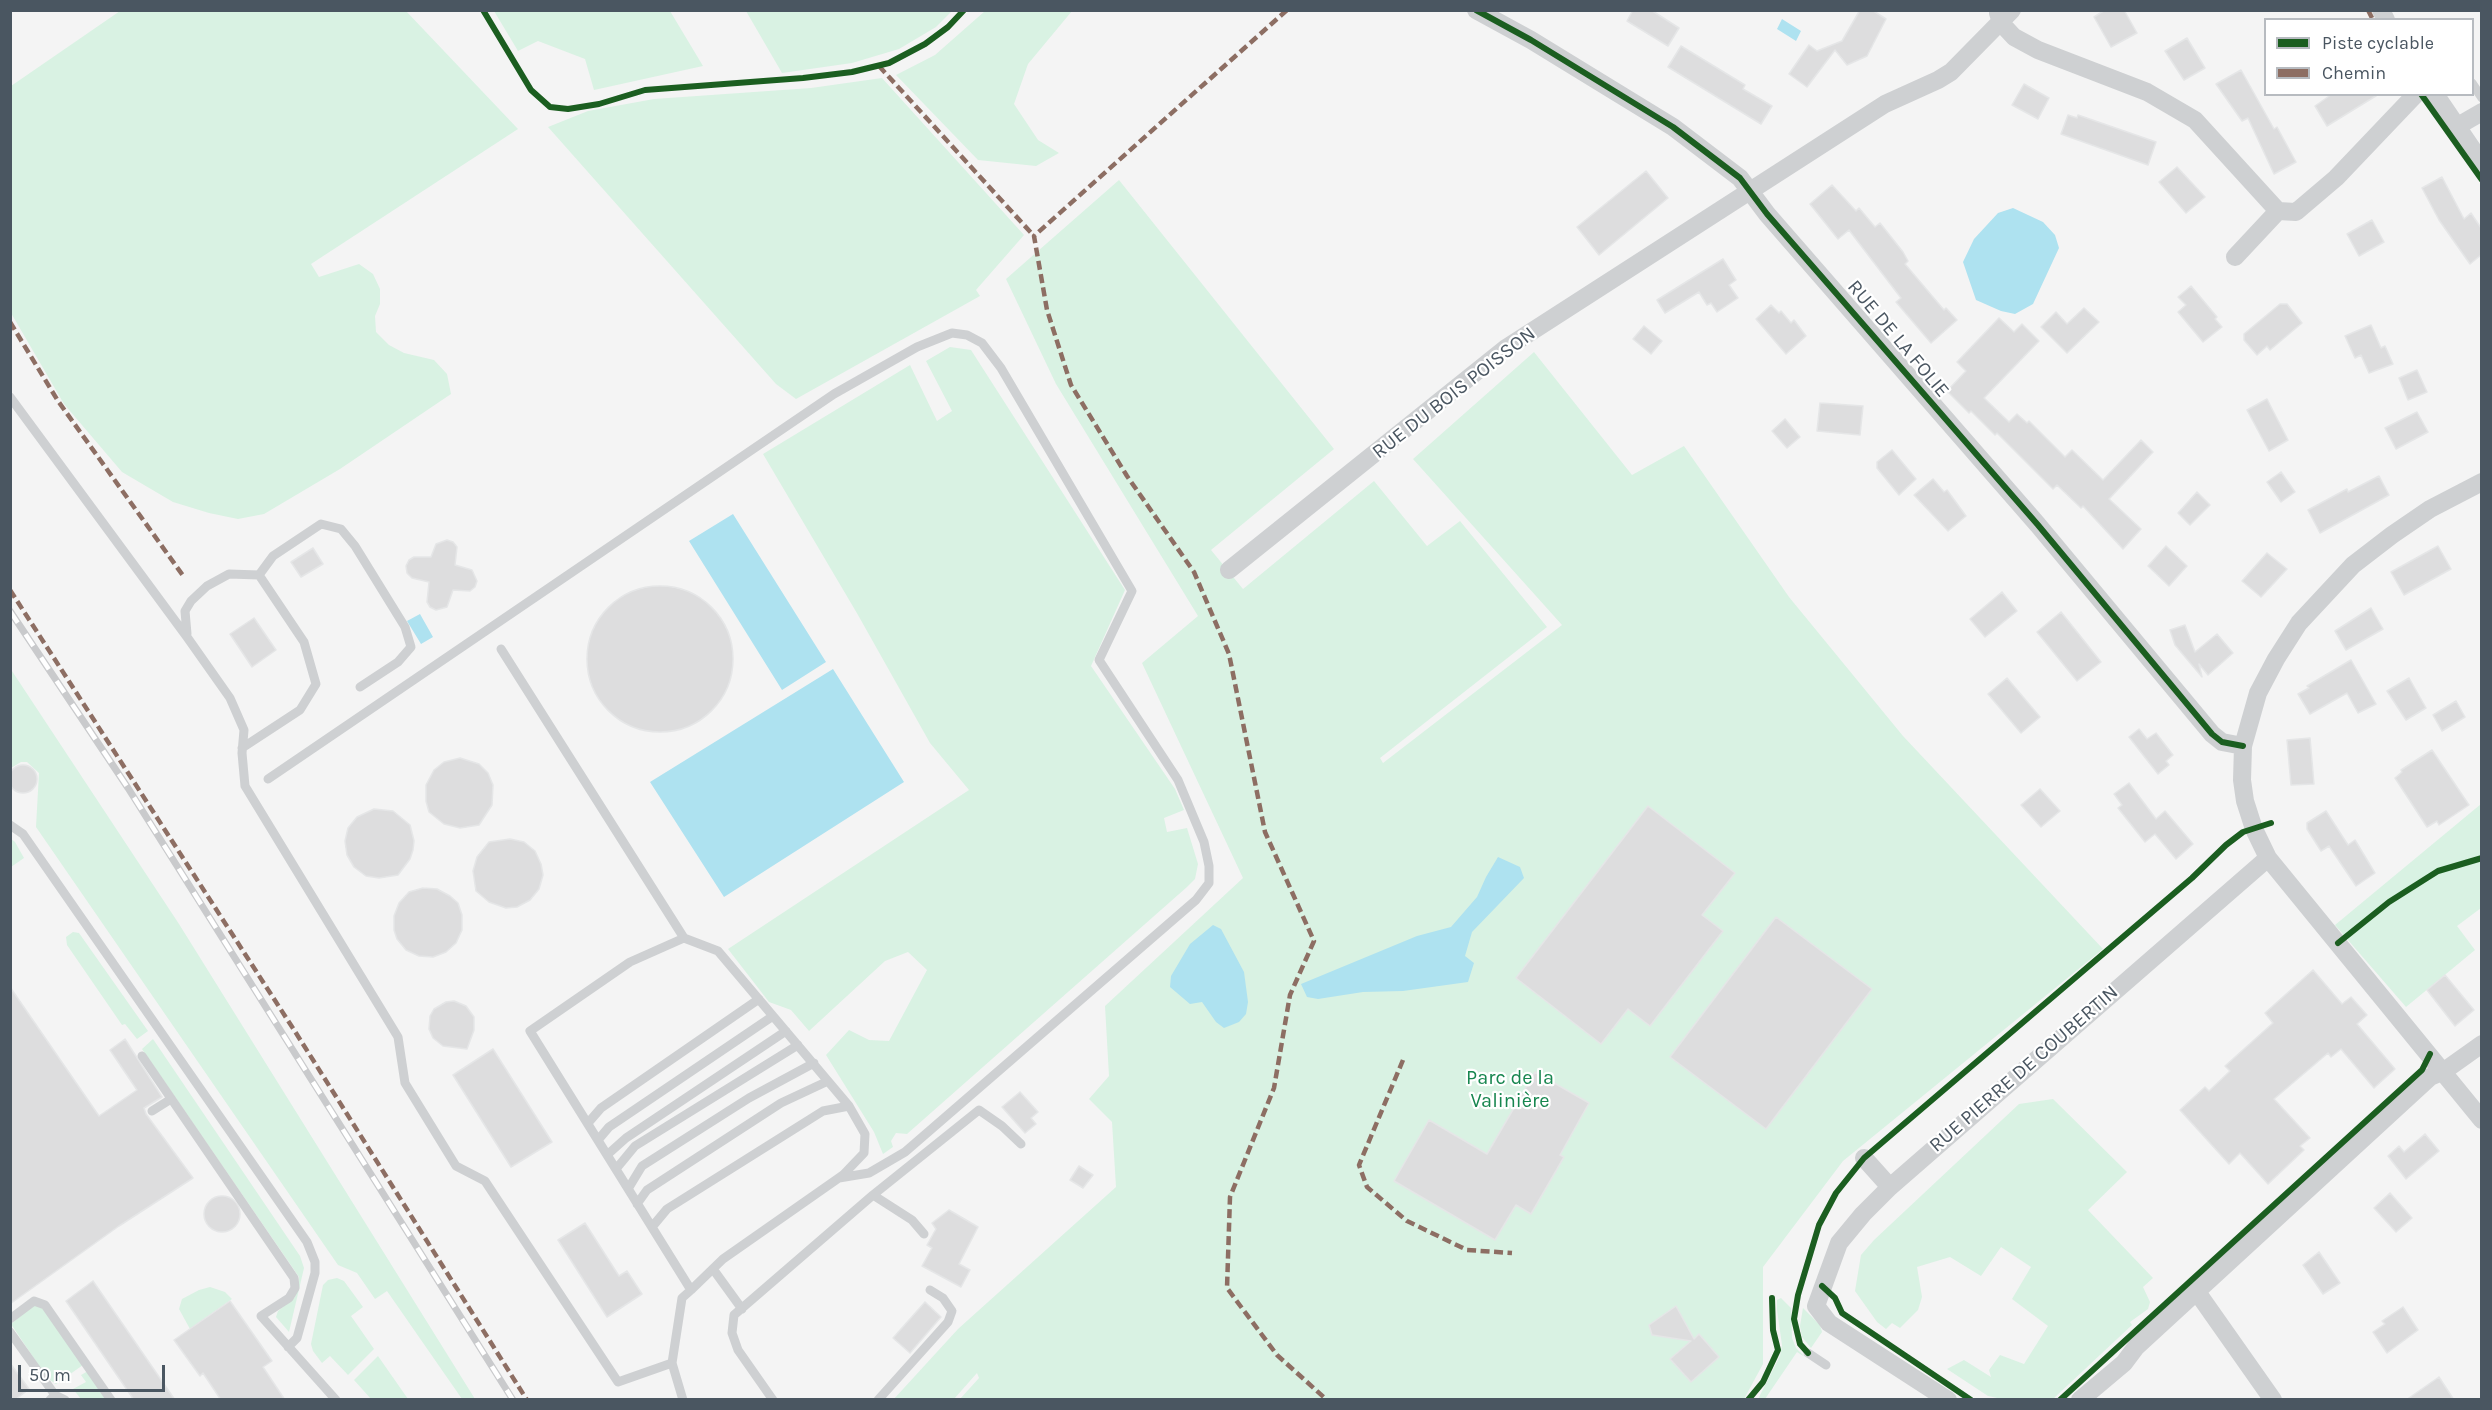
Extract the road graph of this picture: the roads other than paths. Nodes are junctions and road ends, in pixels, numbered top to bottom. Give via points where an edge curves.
1 (1476, 10) edge
2 (2004, 15) edge
3 (2414, 96) edge
4 (2436, 96) edge
5 (2481, 112) edge
6 (2456, 127) junction
7 (2481, 163) edge
8 (1751, 192) junction
9 (2278, 211) junction
10 (2235, 257) dead end
11 (10, 397) edge
12 (2481, 482) edge
13 (1229, 570) dead end
14 (259, 575) junction
15 (187, 637) junction
16 (501, 649) dead end
17 (360, 687) dead end
18 (2243, 746) junction
19 (242, 748) junction
20 (268, 779) dead end
21 (10, 825) edge
22 (2268, 858) junction
23 (684, 938) junction
24 (759, 999) junction
25 (773, 1016) junction
26 (786, 1031) junction
27 (2481, 1044) edge
28 (798, 1045) junction
29 (142, 1056) dead end
30 (814, 1064) junction
31 (2444, 1071) junction
32 (828, 1081) junction
33 (171, 1099) junction
34 (849, 1106) junction
35 (152, 1111) dead end
36 (2481, 1120) edge
37 (588, 1123) junction
38 (598, 1140) junction
39 (1021, 1144) dead end
40 (607, 1155) junction
41 (1864, 1158) dead end
42 (616, 1169) junction
43 (839, 1178) junction
44 (1890, 1187) junction
45 (628, 1189) junction
46 (873, 1195) junction
47 (638, 1204) junction
48 (652, 1227) junction
49 (924, 1234) dead end
50 (713, 1269) junction
51 (691, 1290) junction
52 (930, 1290) dead end
53 (2197, 1292) junction
54 (742, 1309) junction
55 (10, 1319) edge
56 (10, 1332) edge
57 (288, 1347) junction
58 (1808, 1353) dead end
59 (672, 1363) junction
60 (1826, 1365) dead end
61 (328, 1392) junction
62 (53, 1397) edge
63 (65, 1400) edge
64 (111, 1400) edge
65 (319, 1400) edge
66 (336, 1400) edge
67 (683, 1400) edge
68 (773, 1400) edge
69 (878, 1400) edge
70 (1948, 1400) edge
71 (2080, 1400) edge
72 (2273, 1400) edge

1 - 8 street, RUE DE LA FOLIE via 1673,127 1740,178
2 - 8 street, RUE DU BOIS POISSON via 1951,72 1885,104
2 - 9 street via 2014,36 2049,56 2147,92 2195,120
3 - 9 street via 2336,178 2296,212
4 - 6 street
5 - 6 street
6 - 7 street
8 - 13 street, RUE DU BOIS POISSON via 1506,348
8 - 18 street, RUE DE LA FOLIE via 2212,734 2222,742
9 - 10 street
11 - 15 lane
12 - 18 street via 2391,535 2326,592 2276,659 2258,693
14 - 15 lane via 230,574 207,586 185,611
14 - 17 lane via 273,556 321,524 341,529 405,627 411,647 398,662
14 - 19 lane via 304,642 316,684 300,710
15 - 19 lane via 230,698 244,730
16 - 23 lane
18 - 22 street via 2246,801
19 - 59 lane via 245,786 398,1037 405,1083 456,1166 485,1181 618,1382
20 - 43 lane via 834,394 917,347 952,333 982,343 1001,368 1132,591 1099,660 1178,780 1204,842 1209,883 1196,900 905,1152 869,1173
21 - 57 lane via 23,834 310,1248 315,1273 297,1338
22 - 31 street
22 - 44 street, RUE PIERRE DE COUBERTIN
23 - 24 lane via 718,951
23 - 37 lane via 630,962 530,1031
24 - 25 lane
24 - 37 lane via 601,1108
25 - 26 lane
25 - 38 lane via 609,1127
26 - 28 lane
26 - 40 lane via 626,1138
27 - 31 street
28 - 30 lane
28 - 42 lane via 634,1146
29 - 33 lane
30 - 32 lane
30 - 45 lane via 749,1098 642,1166
31 - 36 street
31 - 53 street via 2430,1077
32 - 34 lane
32 - 47 lane via 772,1109 646,1190
33 - 35 lane
33 - 57 lane via 294,1278 295,1288 289,1298 261,1316
34 - 43 lane via 865,1134 864,1153
34 - 48 lane via 823,1111 667,1209
37 - 38 lane
38 - 40 lane
39 - 46 lane via 979,1110
40 - 42 lane
41 - 44 street
42 - 45 lane
43 - 50 lane
44 - 70 street, RUE PIERRE DE COUBERTIN via 1839,1243 1816,1306 1829,1323
45 - 47 lane
46 - 49 lane via 912,1220
46 - 54 lane
47 - 48 lane
48 - 51 lane
50 - 51 lane
50 - 54 lane
51 - 59 lane via 682,1298
52 - 69 lane via 943,1298 951,1311 948,1322
53 - 71 street
53 - 72 street
54 - 68 lane via 734,1315 732,1333 738,1350
55 - 64 lane via 34,1300 45,1305
56 - 62 lane
57 - 61 lane
58 - 60 lane
59 - 67 lane
61 - 65 lane
61 - 66 lane
62 - 63 lane

